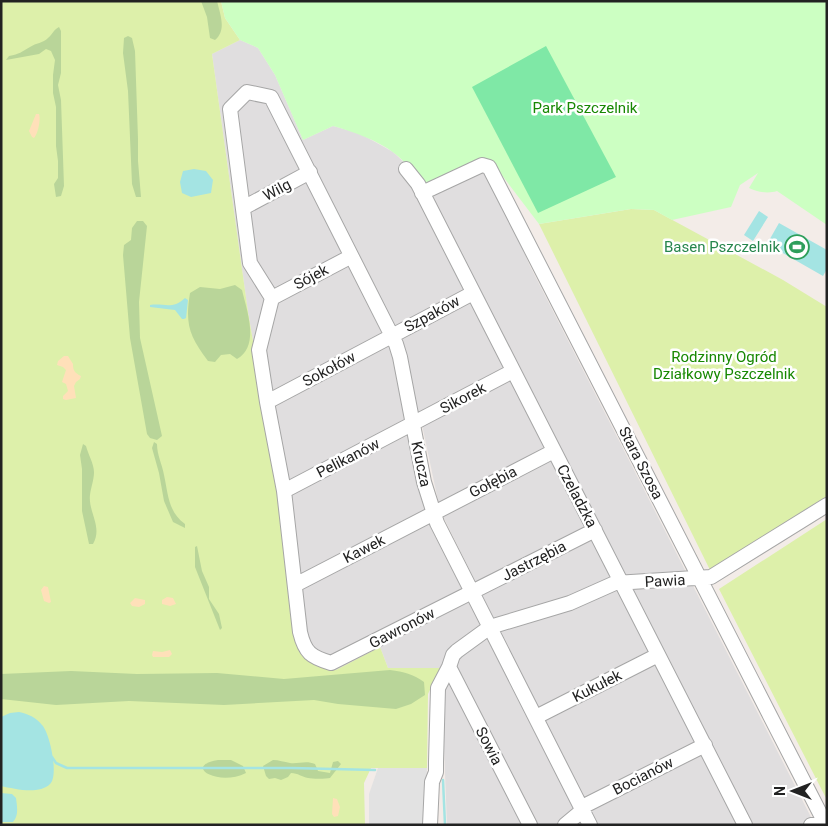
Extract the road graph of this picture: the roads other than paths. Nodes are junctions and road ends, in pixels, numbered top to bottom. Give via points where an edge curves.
1 (406, 169) dead end
2 (310, 172) junction
3 (422, 193) junction
4 (243, 208) junction
5 (350, 257) junction
6 (473, 293) junction
7 (272, 298) junction
8 (391, 336) junction
9 (513, 371) junction
10 (267, 402) junction
11 (412, 425) junction
12 (554, 451) junction
13 (284, 490) junction
14 (827, 505) edge
15 (433, 514) junction
16 (595, 530) junction
17 (701, 579) junction
18 (622, 582) junction
19 (295, 585) junction
20 (472, 592) junction
21 (490, 627) junction
22 (658, 655) junction
23 (449, 667) junction
24 (536, 718) junction
25 (705, 745) junction
26 (582, 808) junction
27 (821, 824) edge
28 (430, 825) edge
29 (530, 825) edge
30 (565, 825) edge
31 (590, 825) edge
32 (745, 825) edge

1 - 3 street, Czeladzka
2 - 4 street, Wilg
2 - 4 street, Krucza via 271,97 247,92 230,109
2 - 5 street, Krucza
3 - 6 street, Czeladzka
3 - 17 street, Stara Szosa via 482,165 489,167
4 - 7 street via 250,263
5 - 7 street, Sójek
5 - 8 street, Krucza
6 - 8 street, Szpaków
6 - 9 street, Czeladzka
7 - 10 street via 259,350
8 - 10 street, Sokołów
8 - 11 street, Krucza via 400,357
9 - 11 street, Sikorek
9 - 12 street, Czeladzka
10 - 13 street
11 - 13 street, Pelikanów
11 - 15 street, Krucza
12 - 15 street, Gołębia
12 - 16 street, Czeladzka
13 - 19 street
14 - 17 street, Pawia via 717,574
15 - 19 street, Kawek
15 - 20 street, Krucza
16 - 18 street, Czeladzka
16 - 20 street, Jastrzębia
17 - 18 street, Pawia
17 - 27 street, Stara Szosa
18 - 21 street, Pawia via 570,603
18 - 22 street, Czeladzka
19 - 20 street, Gawronów via 303,645 313,657 331,663
20 - 21 street, Krucza
21 - 23 street via 453,655
21 - 24 street, Krucza
22 - 24 street, Kukułek
22 - 25 street, Czeladzka
23 - 28 street via 438,688 436,772 432,782
23 - 29 street, Sowia
24 - 26 street, Krucza
25 - 26 street, Bocianów
25 - 32 street, Czeladzka
26 - 30 street
26 - 31 street, Krucza

